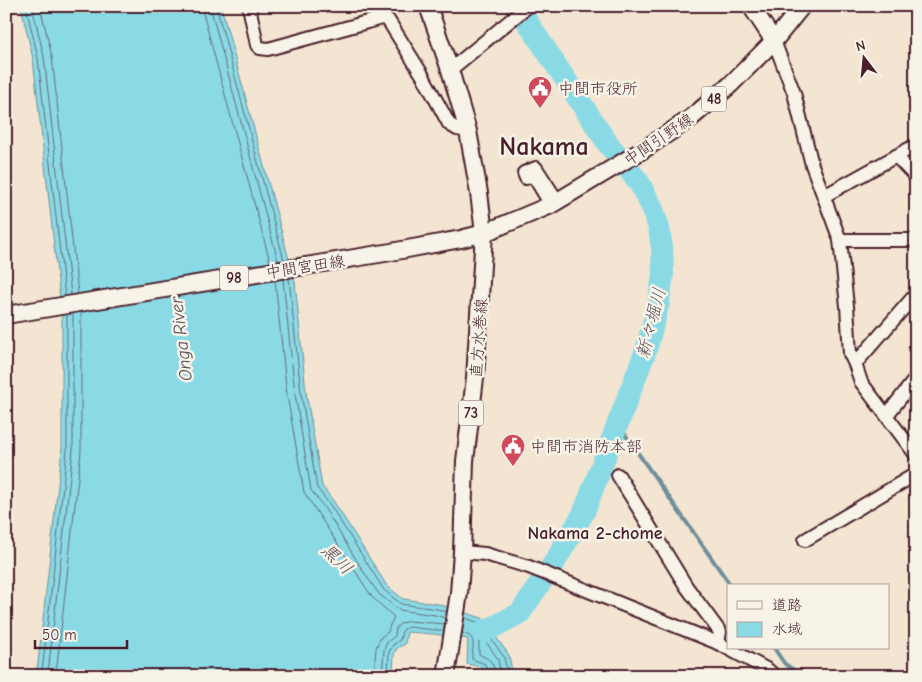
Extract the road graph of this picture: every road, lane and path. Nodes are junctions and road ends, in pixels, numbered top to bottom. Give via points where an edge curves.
1 (250, 6) edge
2 (428, 6) edge
3 (527, 6) edge
4 (751, 6) edge
5 (802, 6) edge
6 (774, 41) junction
7 (450, 70) junction
8 (468, 131) junction
9 (916, 145) edge
10 (896, 156) junction
11 (916, 177) edge
12 (824, 196) junction
13 (484, 233) junction
14 (840, 240) junction
15 (916, 240) edge
16 (916, 294) edge
17 (6, 315) edge
18 (855, 364) junction
19 (916, 378) edge
20 (887, 415) junction
21 (916, 455) edge
22 (916, 474) edge
23 (618, 475) dead end
24 (805, 540) dead end
25 (462, 552) junction
26 (718, 643) junction
27 (727, 648) edge
28 (731, 650) edge
29 (446, 676) edge
30 (775, 676) edge

1 - 8 street via 256,45 268,49 382,18 388,20 449,124
2 - 7 main road, 直方水巻線 / 73
3 - 7 street
4 - 6 main road
5 - 6 main road, 中間引野線 / 48
6 - 12 street via 794,93 812,165
6 - 13 main road, 中間引野線 / 48 via 691,118 646,148 555,204
7 - 8 main road, 直方水巻線 / 73
8 - 13 main road, 直方水巻線 / 73
9 - 10 street
10 - 11 street
10 - 12 street
12 - 14 street
13 - 17 main road, 中間宮田線 / 98
13 - 25 main road, 直方水巻線 / 73 via 475,378 465,461
14 - 15 street
14 - 18 street via 850,354
16 - 18 street
18 - 20 street via 861,382
19 - 20 street
20 - 21 street
22 - 24 street
23 - 26 street via 686,586 720,632
25 - 26 street via 485,554 529,567
25 - 29 main road, 直方水巻線 / 73
26 - 27 street
28 - 30 street

